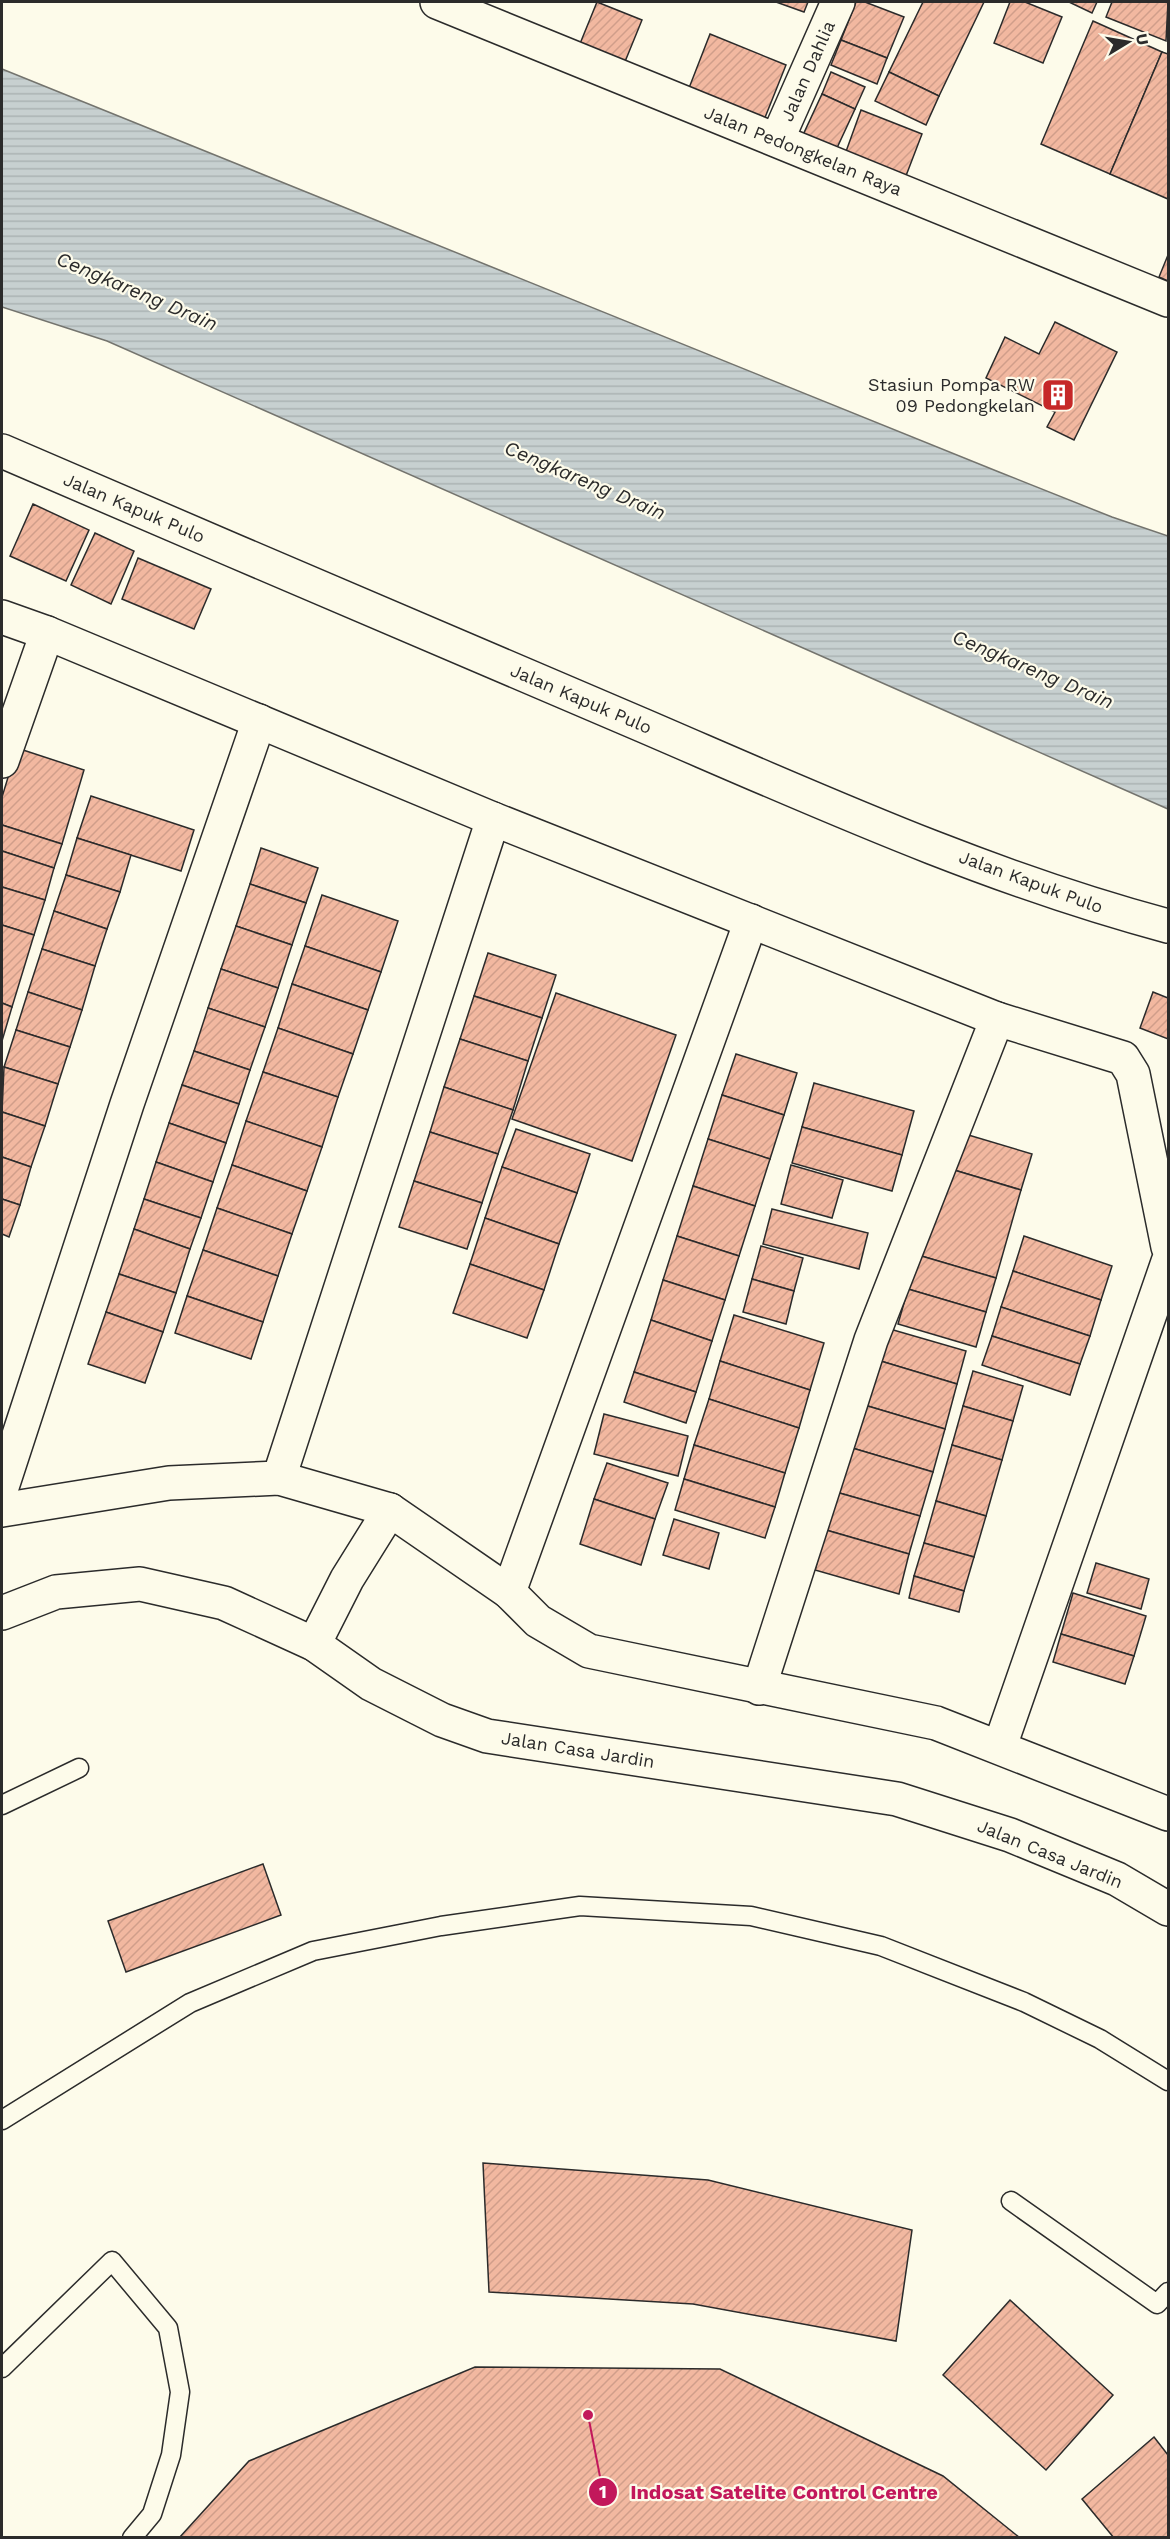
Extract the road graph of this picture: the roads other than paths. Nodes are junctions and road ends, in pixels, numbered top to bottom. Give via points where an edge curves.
1 (437, 2) edge
2 (838, 2) edge
3 (777, 140) junction
4 (1168, 300) edge
5 (2, 451) edge
6 (2, 617) edge
7 (47, 633) junction
8 (259, 721) junction
9 (2, 761) edge
10 (494, 819) junction
11 (751, 921) junction
12 (1168, 926) edge
13 (998, 1019) junction
14 (1168, 1247) edge
15 (1168, 1262) edge
16 (279, 1478) junction
17 (2, 1487) edge
18 (2, 1510) edge
19 (390, 1510) junction
20 (509, 1592) junction
21 (2, 1613) edge
22 (314, 1644) junction
23 (759, 1688) junction
24 (1000, 1746) junction
25 (79, 1768) dead end
26 (2, 1805) edge
27 (1168, 1814) edge
28 (1168, 1909) edge
29 (1168, 2081) edge
30 (2, 2120) edge
31 (1011, 2201) dead end
32 (1165, 2303) edge
33 (2, 2368) edge
34 (132, 2538) edge

1 - 3 street, Jalan Pedongkelan Raya
2 - 3 street, Jalan Dahlia
3 - 4 street, Jalan Pedongkelan Raya
5 - 12 street, Jalan Kapuk Pulo via 845,812 1039,886
6 - 7 street
7 - 8 street
7 - 9 street
8 - 10 street
8 - 17 street via 127,1104
10 - 11 street
10 - 16 street
11 - 13 street
11 - 20 street
13 - 14 street via 1123,1058 1133,1074
13 - 23 street via 871,1340
15 - 24 street
16 - 18 street via 169,1483
16 - 19 street
19 - 20 street
19 - 22 street via 347,1579
20 - 23 street via 538,1621 589,1651
21 - 22 street, Jalan Casa Jardin via 56,1592 140,1584 224,1603
22 - 28 street, Jalan Casa Jardin via 371,1684 442,1720 487,1736 897,1799 1021,1839 1118,1879
23 - 24 street via 936,1723
24 - 27 street
25 - 26 lane
29 - 30 lane via 1100,2039 1024,2002 881,1946 751,1916 580,1906 441,1926 313,1951 190,2003
31 - 32 lane
33 - 34 lane via 112,2261 168,2328 180,2392 171,2455 152,2514

